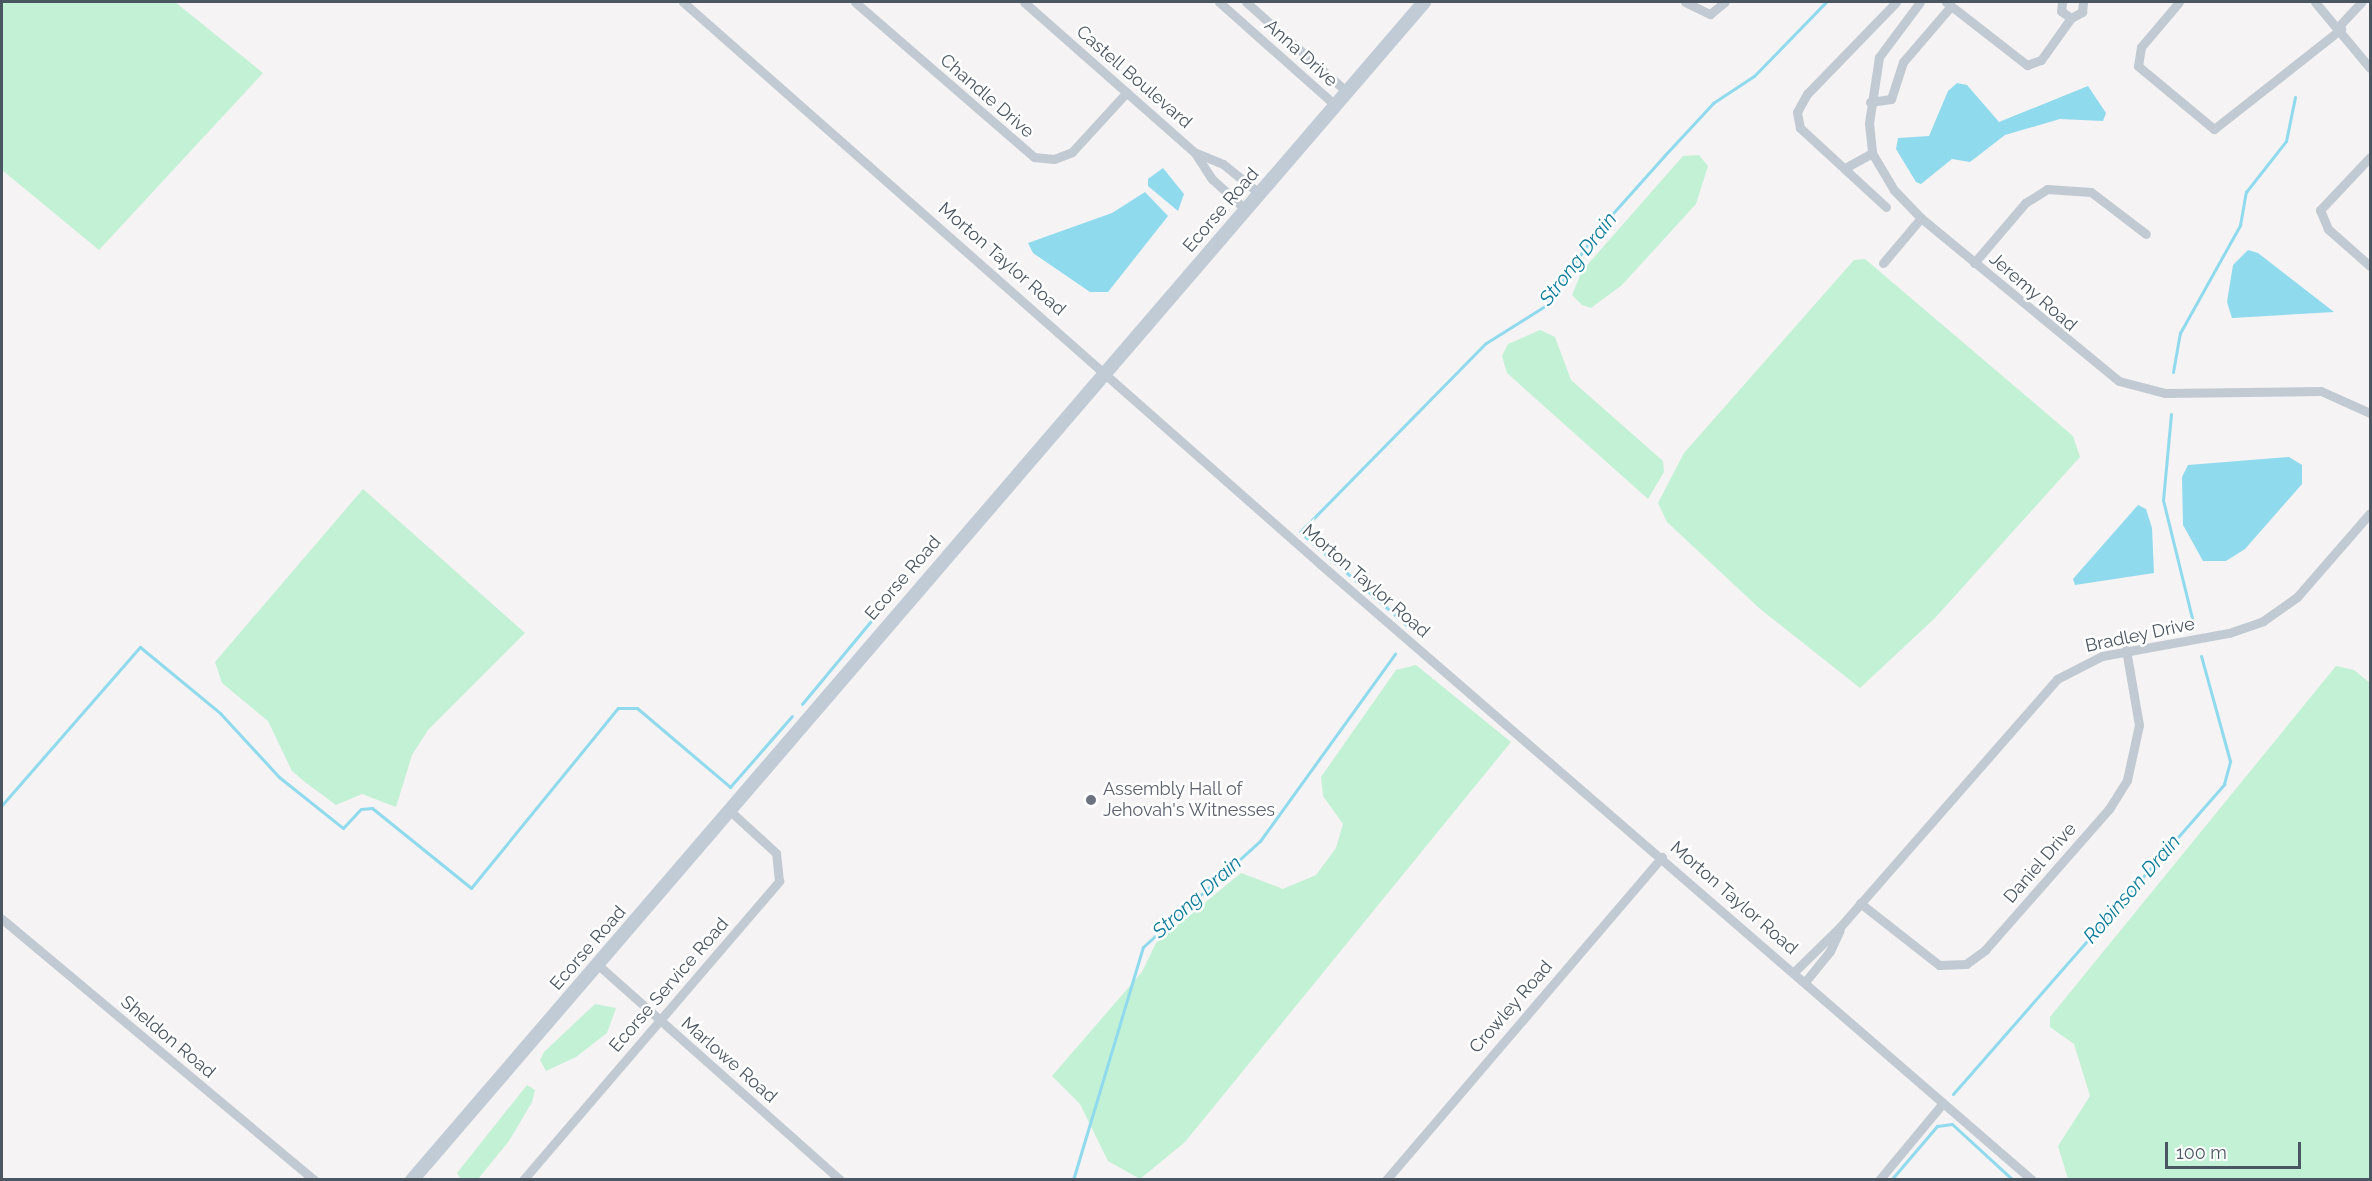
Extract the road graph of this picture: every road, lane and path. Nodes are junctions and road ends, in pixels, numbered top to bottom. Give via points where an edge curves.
1 (683, 2) edge
2 (855, 2) edge
3 (1024, 2) edge
4 (1219, 2) edge
5 (1246, 2) edge
6 (1424, 2) edge
7 (1685, 2) edge
8 (1725, 2) edge
9 (1896, 2) edge
10 (1920, 2) edge
11 (2062, 2) edge
12 (2082, 2) edge
13 (2179, 2) edge
14 (2315, 2) edge
15 (2361, 2) edge
16 (1949, 4) edge
17 (2071, 18) junction
18 (2340, 28) junction
19 (2370, 68) edge
20 (1346, 91) junction
21 (1127, 92) junction
22 (1870, 102) junction
23 (1335, 105) junction
24 (1195, 153) junction
25 (1872, 153) junction
26 (2370, 157) edge
27 (1845, 168) junction
28 (1259, 193) junction
29 (1886, 207) dead end
30 (1245, 209) junction
31 (1921, 218) junction
32 (2146, 234) dead end
33 (1974, 262) junction
34 (1882, 263) dead end
35 (2370, 266) edge
36 (1104, 371) junction
37 (2370, 413) edge
38 (2370, 513) edge
39 (2126, 650) junction
40 (729, 810) junction
41 (1662, 856) junction
42 (1860, 903) junction
43 (2, 919) edge
44 (1840, 927) junction
45 (597, 964) junction
46 (1794, 972) junction
47 (1804, 982) junction
48 (660, 1021) junction
49 (1943, 1103) junction
50 (314, 1179) edge
51 (412, 1179) edge
52 (523, 1179) edge
53 (840, 1179) edge
54 (1386, 1179) edge
55 (1879, 1179) edge
56 (2032, 1179) edge

1 - 36 street, Morton Taylor Road
2 - 21 street, Chandle Drive via 1034,157 1054,159 1072,152
3 - 21 street, Castell Boulevard
4 - 23 street, Anna Drive
5 - 20 street, Anna Drive
6 - 20 main road, Ecorse Road
7 - 8 street via 1710,14
9 - 27 street via 1807,94 1797,112 1800,128
10 - 22 street, Jeremy Road via 1879,57
11 - 17 street via 2061,11
12 - 17 street via 2082,12
13 - 18 street via 2141,47 2138,66 2214,129
14 - 18 street
15 - 18 street
16 - 17 street via 2028,65 2041,60
16 - 22 street via 1903,62 1891,99
18 - 19 street
20 - 23 main road, Ecorse Road
21 - 24 street, Castell Boulevard
22 - 25 street, Jeremy Road
23 - 28 main road, Ecorse Road
24 - 28 street, Castell Boulevard via 1223,164
24 - 30 street, Castell Boulevard via 1212,179
25 - 27 street
25 - 31 street, Jeremy Road via 1894,190
26 - 35 street via 2320,210 2328,229
27 - 29 street
28 - 30 main road, Ecorse Road
30 - 36 main road, Ecorse Road
31 - 33 street, Jeremy Road
31 - 34 street
32 - 33 street via 2097,195 2057,188 2025,203
33 - 37 street, Jeremy Road via 2119,381 2165,393 2320,391
36 - 40 main road, Ecorse Road
36 - 41 street, Morton Taylor Road
38 - 39 street, Bradley Drive via 2297,597 2271,617 2229,633
39 - 42 street, Bradley Drive via 2086,662 2049,686
39 - 42 street, Daniel Drive via 2139,725 2127,780 2109,808 1985,950 1966,964 1939,965
40 - 45 main road, Ecorse Road
40 - 48 street, Ecorse Service Road via 776,853 780,876
41 - 46 street, Morton Taylor Road
41 - 54 street, Crowley Road
42 - 44 street, Bradley Drive
43 - 50 street, Sheldon Road
44 - 46 street, Bradley Drive
44 - 47 street, Bradley Drive via 1830,951
45 - 48 street, Marlowe Road
45 - 51 main road, Ecorse Road
46 - 47 street, Morton Taylor Road
47 - 49 street, Morton Taylor Road
48 - 52 street, Ecorse Service Road
48 - 53 street, Marlowe Road
49 - 55 street
49 - 56 street, Morton Taylor Road

